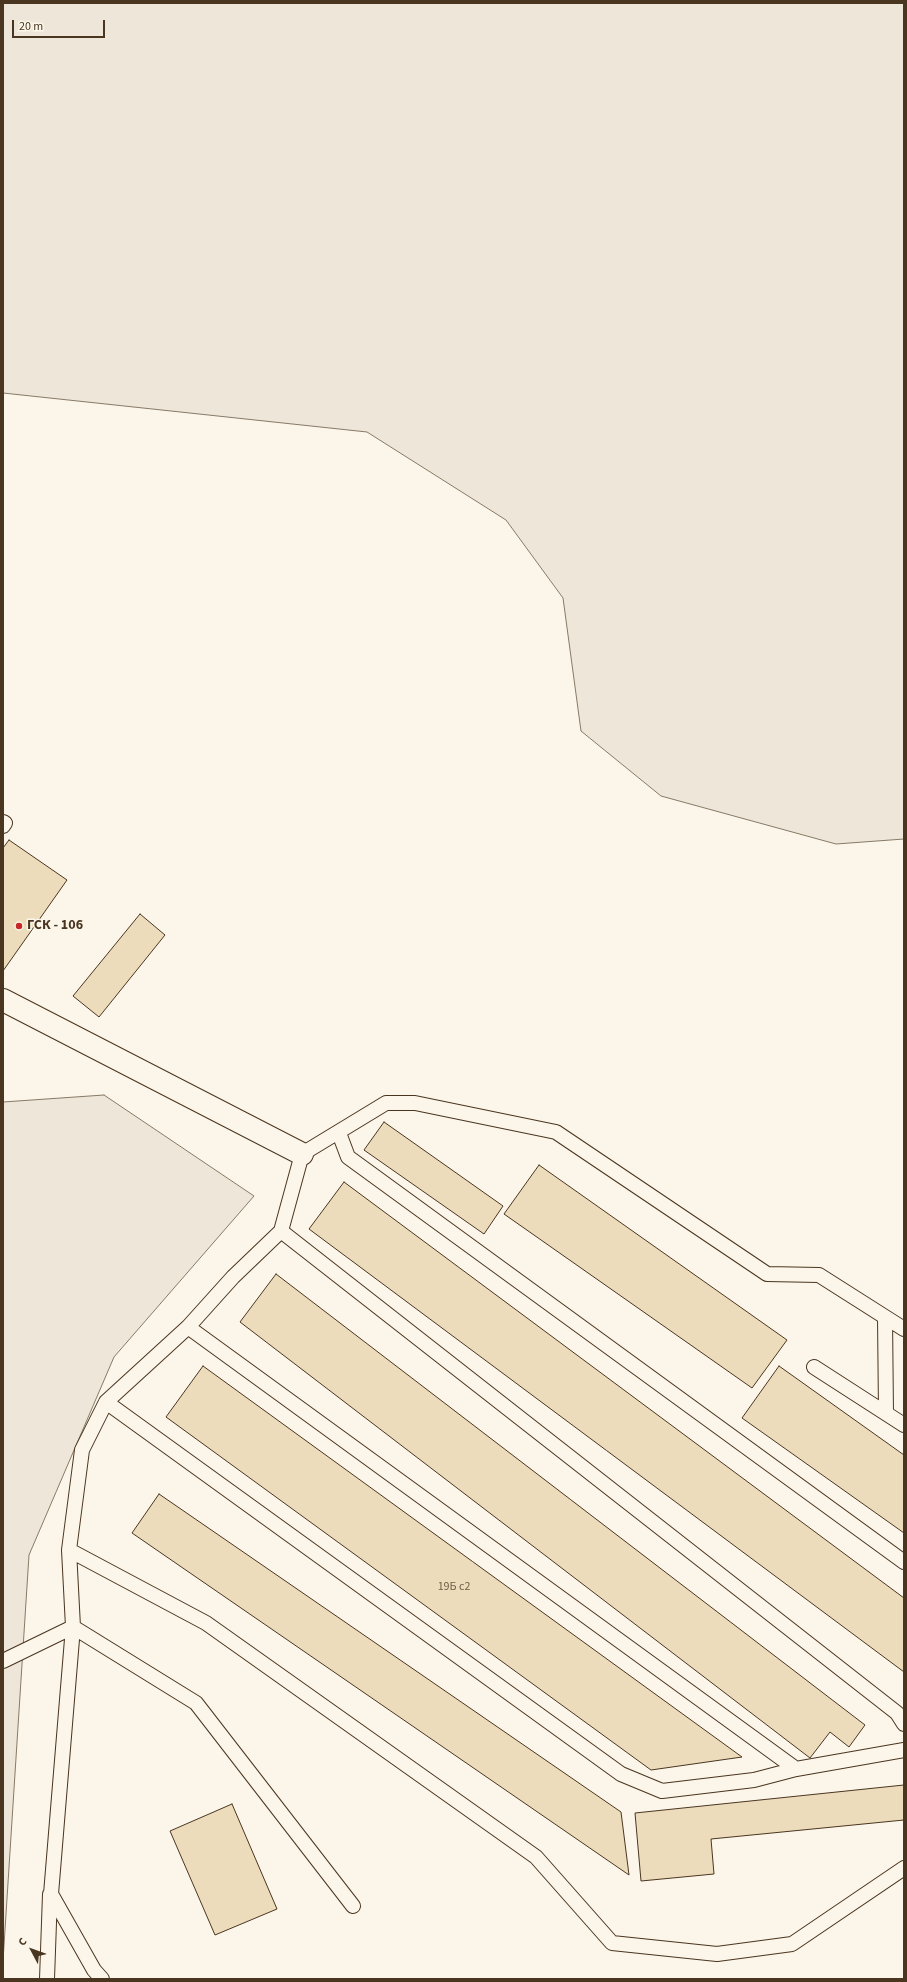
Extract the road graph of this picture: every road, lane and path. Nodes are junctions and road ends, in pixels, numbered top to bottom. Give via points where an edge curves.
1 (3, 822) edge
2 (3, 826) edge
3 (3, 1000) edge
4 (339, 1133) junction
5 (302, 1154) junction
6 (281, 1231) junction
7 (885, 1317) junction
8 (188, 1327) junction
9 (904, 1329) edge
10 (814, 1366) dead end
11 (106, 1402) junction
12 (886, 1413) junction
13 (904, 1425) edge
14 (69, 1550) junction
15 (904, 1562) edge
16 (73, 1627) junction
17 (3, 1661) edge
18 (904, 1724) edge
19 (904, 1750) edge
20 (796, 1769) junction
21 (904, 1868) edge
22 (50, 1894) junction
23 (353, 1906) dead end
24 (47, 1979) edge
25 (102, 1979) edge

1 - 2 lane
3 - 5 street
4 - 5 lane
4 - 7 lane via 386,1103 414,1104 556,1132 767,1274 819,1275
4 - 15 lane via 348,1157
5 - 6 lane
6 - 8 lane via 233,1276
6 - 18 lane via 897,1713
7 - 9 lane
7 - 12 lane
8 - 11 lane
8 - 20 lane
10 - 12 lane
11 - 14 lane via 82,1450
11 - 20 lane via 621,1774 662,1791 754,1780
12 - 13 lane
14 - 16 lane
14 - 21 lane via 206,1623 536,1857 612,1943 717,1954 792,1944
16 - 17 lane
16 - 22 lane
16 - 23 lane via 196,1703
19 - 20 lane
22 - 24 lane
22 - 25 lane via 94,1970

